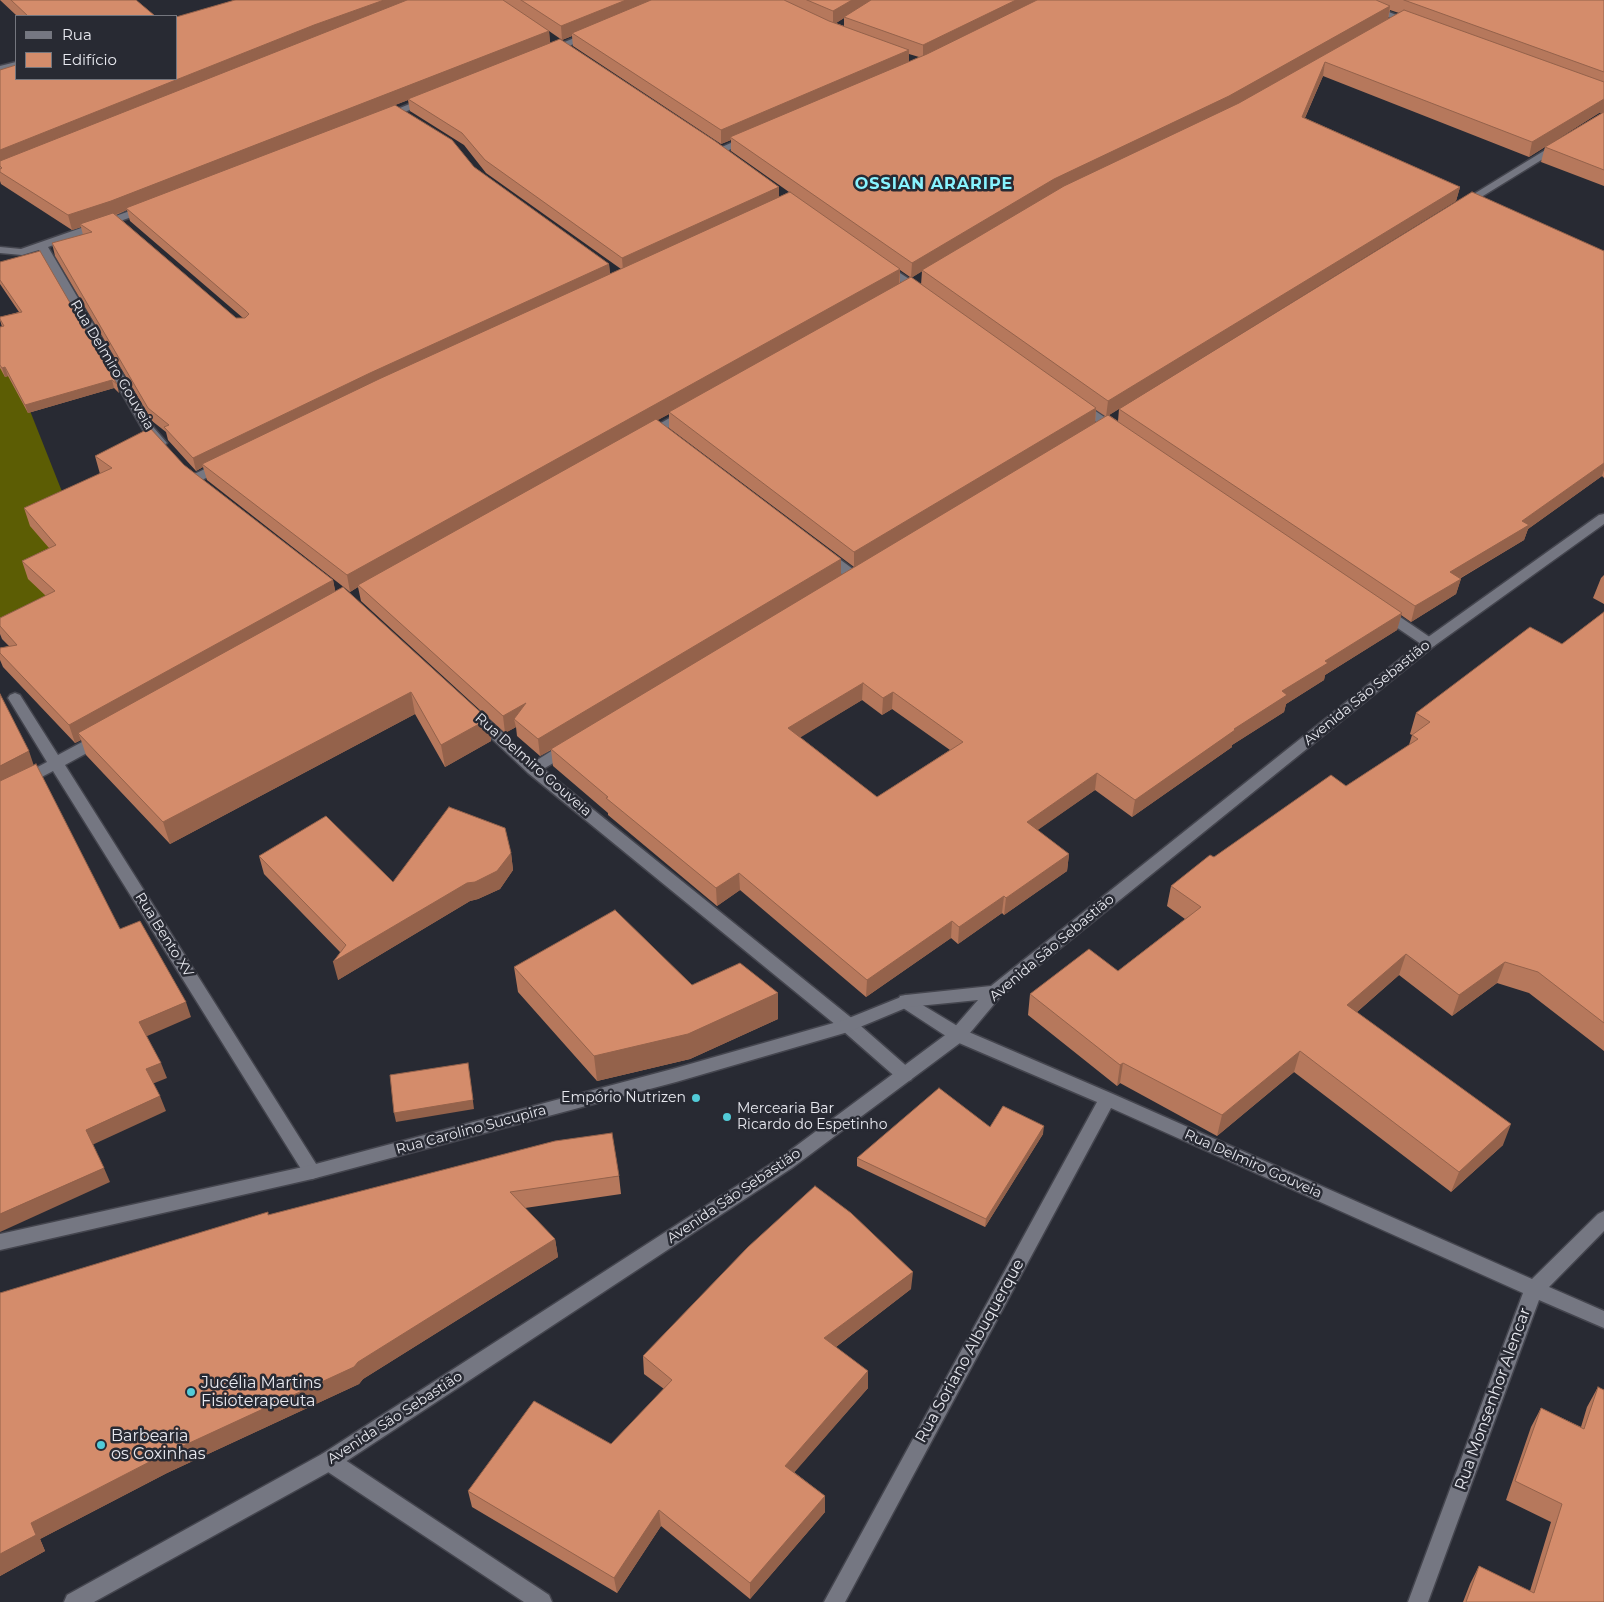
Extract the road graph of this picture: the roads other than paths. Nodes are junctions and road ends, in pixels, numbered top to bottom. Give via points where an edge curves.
1 (1349, 0) edge
2 (1399, 19) junction
3 (1418, 25) edge
4 (604, 28) edge
5 (1382, 28) edge
6 (546, 36) edge
7 (560, 46) junction
8 (576, 56) edge
9 (534, 57) edge
10 (15, 64) edge
11 (0, 69) edge
12 (443, 93) edge
13 (398, 111) junction
14 (413, 120) edge
15 (370, 122) edge
16 (755, 135) edge
17 (1570, 138) edge
18 (720, 150) edge
19 (156, 204) edge
20 (1452, 210) edge
21 (42, 246) junction
22 (0, 250) edge
23 (871, 256) edge
24 (928, 296) edge
25 (1066, 394) edge
26 (700, 404) edge
27 (1130, 440) edge
28 (632, 442) edge
29 (169, 451) edge
30 (229, 462) edge
31 (208, 490) edge
32 (1604, 518) edge
33 (813, 546) edge
34 (852, 575) edge
35 (1372, 605) edge
36 (1429, 643) junction
37 (15, 698) dead end
38 (462, 704) edge
39 (117, 730) edge
40 (584, 738) edge
41 (57, 763) junction
42 (533, 769) junction
43 (0, 794) edge
44 (995, 992) junction
45 (906, 1001) junction
46 (848, 1025) junction
47 (958, 1035) junction
48 (905, 1075) junction
49 (1107, 1099) junction
50 (312, 1172) junction
51 (1604, 1219) edge
52 (0, 1242) edge
53 (1534, 1289) junction
54 (1604, 1320) edge
55 (329, 1461) junction
56 (74, 1602) edge
57 (542, 1602) edge
58 (834, 1602) edge
59 (1418, 1602) edge

1 - 2 street
2 - 3 street
2 - 5 street
4 - 7 street
6 - 7 street
7 - 8 street
7 - 9 street
10 - 11 street
12 - 13 street
13 - 14 street
13 - 15 street
16 - 18 street
17 - 20 street
19 - 21 street via 123,222
21 - 22 street via 22,252
21 - 29 street, Rua Delmiro Gouveia via 150,430
23 - 24 street
25 - 27 street
26 - 28 street via 662,431
30 - 31 street via 191,475
32 - 36 street, Avenida São Sebastião
33 - 34 street
35 - 36 street
36 - 44 street, Avenida São Sebastião
37 - 41 street, Rua Bento XV
38 - 42 street, Rua Delmiro Gouveia
39 - 41 street
40 - 42 street
41 - 43 street
41 - 50 street, Rua Bento XV
42 - 46 street, Rua Delmiro Gouveia
44 - 45 street, Rua Carolino Sucupira
44 - 47 street, Avenida São Sebastião
45 - 46 street, Rua Carolino Sucupira
45 - 47 street, Rua Delmiro Gouveia
46 - 48 street, Rua Delmiro Gouveia
46 - 50 street, Rua Carolino Sucupira via 676,1075
47 - 48 street, Avenida São Sebastião
47 - 49 street, Rua Delmiro Gouveia
48 - 55 street, Avenida São Sebastião via 786,1163
49 - 53 street, Rua Delmiro Gouveia
49 - 58 street, Rua Soriano Albuquerque
50 - 52 street, Rua Carolino Sucupira
51 - 53 street, Rua Monsenhor Alencar
53 - 54 street, Rua Delmiro Gouveia
53 - 59 street, Rua Monsenhor Alencar
55 - 56 street, Avenida São Sebastião
55 - 57 street

